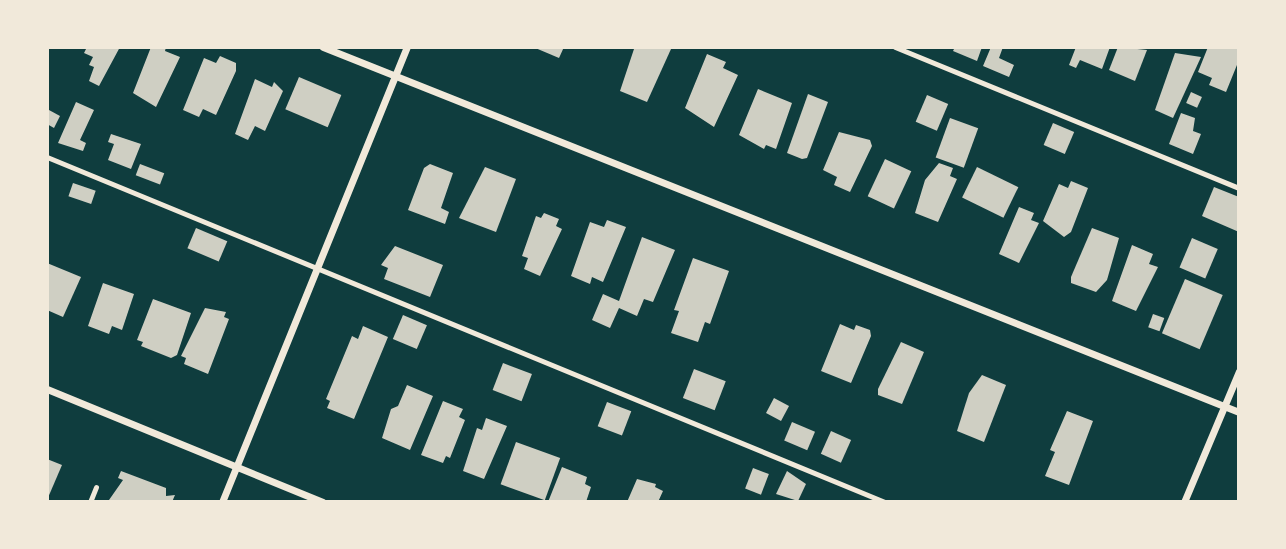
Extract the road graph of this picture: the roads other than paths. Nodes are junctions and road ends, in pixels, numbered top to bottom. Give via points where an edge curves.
1 (323, 47) edge
2 (407, 47) edge
3 (895, 47) edge
4 (395, 76) junction
5 (47, 157) edge
6 (1239, 188) edge
7 (317, 266) junction
8 (1239, 371) edge
9 (47, 389) edge
10 (1226, 406) junction
11 (1239, 412) edge
12 (236, 466) junction
13 (96, 487) dead end
14 (90, 502) edge
15 (222, 502) edge
16 (323, 502) edge
17 (885, 502) edge
18 (1184, 502) edge

1 - 4 street
2 - 4 street
3 - 6 lane
4 - 7 street
4 - 10 street
5 - 7 lane
7 - 12 street
7 - 17 lane
8 - 10 street
9 - 12 street
10 - 11 street
10 - 18 street
12 - 15 street
12 - 16 street
13 - 14 lane

